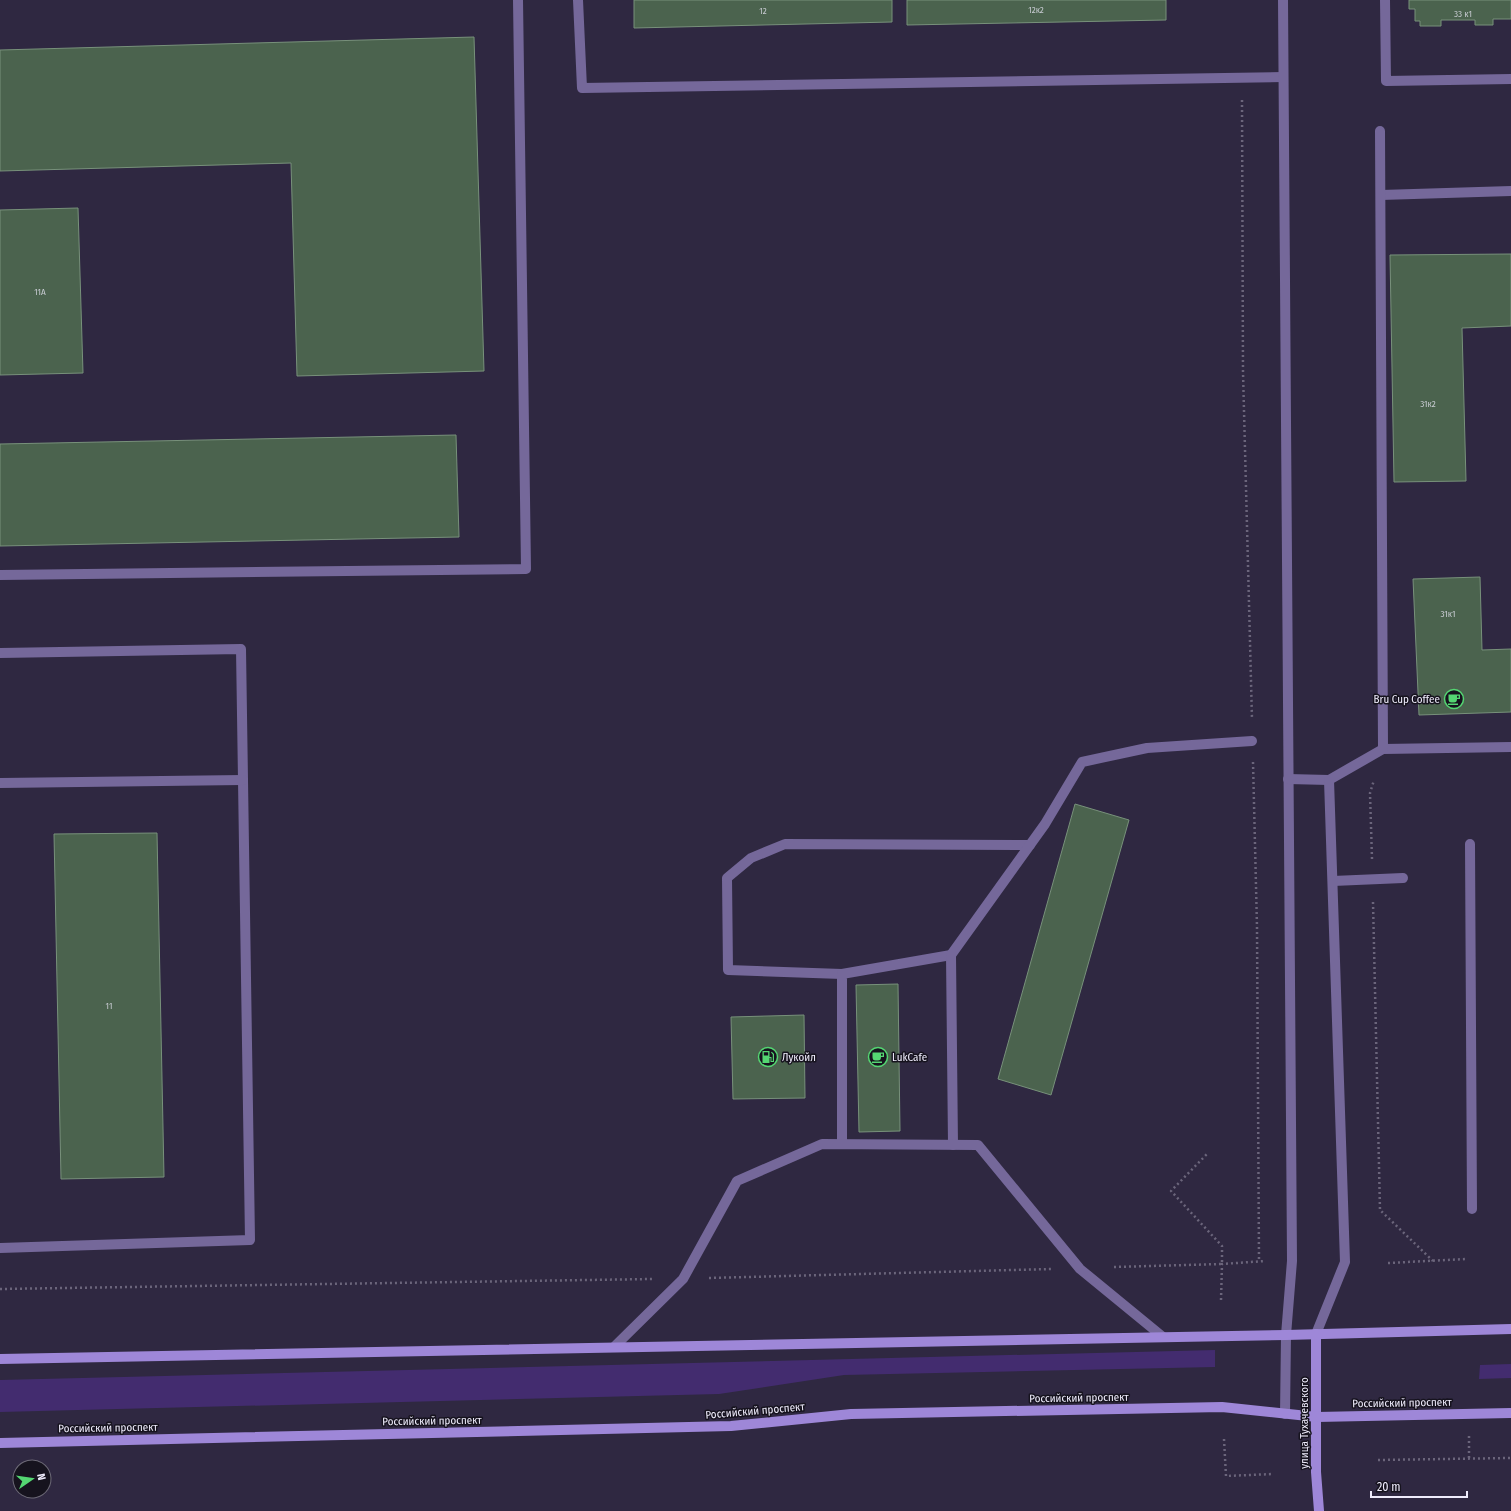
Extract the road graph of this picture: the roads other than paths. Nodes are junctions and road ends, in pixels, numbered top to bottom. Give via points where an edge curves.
1 (518, 0) edge
2 (578, 0) edge
3 (1283, 0) edge
4 (1385, 0) edge
5 (1283, 77) junction
6 (1511, 79) edge
7 (1380, 131) dead end
8 (1511, 191) edge
9 (1381, 195) junction
10 (0, 575) edge
11 (0, 653) edge
12 (1252, 740) road end
13 (1511, 747) edge
14 (1383, 749) junction
15 (1288, 779) junction
16 (243, 780) junction
17 (1329, 780) junction
18 (0, 783) edge
19 (1470, 844) dead end
20 (1030, 845) junction
21 (1403, 878) dead end
22 (1333, 881) junction
23 (951, 955) junction
24 (842, 974) junction
25 (842, 1144) junction
26 (953, 1145) junction
27 (1472, 1209) dead end
28 (0, 1248) edge
29 (1511, 1329) edge
30 (1316, 1334) junction
31 (1286, 1335) junction
32 (1163, 1337) junction
33 (614, 1347) junction
34 (0, 1359) edge
35 (1511, 1413) edge
36 (1285, 1414) junction
37 (1317, 1417) junction
38 (0, 1443) edge
39 (1319, 1511) edge

1 - 10 lane via 526,568
2 - 5 lane via 582,88
3 - 5 lane
4 - 6 lane via 1386,81
5 - 15 lane
7 - 9 lane
8 - 9 lane
9 - 14 lane
11 - 16 lane via 241,649
12 - 20 lane via 1147,748 1082,762
13 - 14 lane
14 - 17 lane
15 - 17 lane
15 - 31 lane via 1292,1261
16 - 18 lane
16 - 28 lane via 250,1240
17 - 22 lane
19 - 27 lane
20 - 23 lane
20 - 24 lane via 785,844 751,858 726,878 728,970
21 - 22 lane
22 - 30 lane via 1345,1262
23 - 24 lane
23 - 26 lane
24 - 25 lane
25 - 26 lane
25 - 33 lane via 822,1144 737,1181 683,1279
26 - 32 lane via 978,1145 1080,1269
29 - 30 main road
30 - 31 main road
30 - 37 main road, улица Тухачевского
31 - 32 main road
31 - 36 lane
32 - 33 main road
33 - 34 main road
35 - 37 main road, Российский проспект
36 - 37 main road, Российский проспект
36 - 38 main road, Российский проспект via 1222,1407 859,1414 731,1426
37 - 39 main road, улица Тухачевского via 1316,1472

